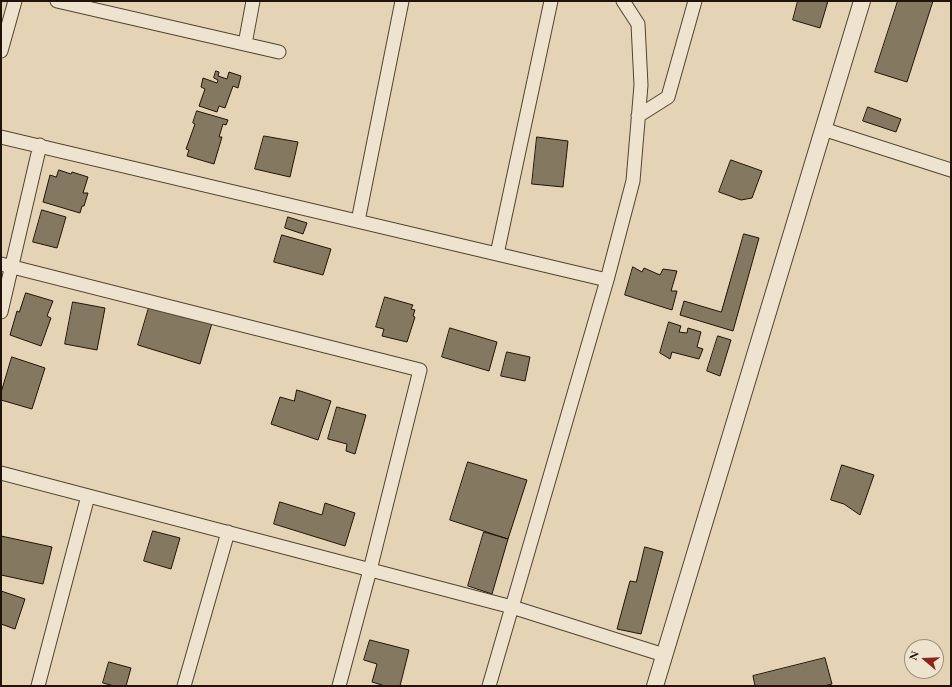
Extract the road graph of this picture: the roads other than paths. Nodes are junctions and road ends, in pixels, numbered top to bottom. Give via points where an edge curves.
1 (15, 1) edge
2 (57, 1) edge
3 (253, 1) edge
4 (400, 1) edge
5 (551, 1) edge
6 (623, 1) edge
7 (695, 1) edge
8 (862, 1) edge
9 (103, 6) edge
10 (245, 44) junction
11 (1, 51) edge
12 (279, 52) dead end
13 (638, 116) junction
14 (823, 129) junction
15 (1, 136) edge
16 (40, 145) junction
17 (951, 170) edge
18 (358, 221) junction
19 (497, 254) junction
20 (6, 265) edge
21 (607, 280) junction
22 (1, 312) edge
23 (1, 473) edge
24 (88, 496) junction
25 (228, 532) junction
26 (370, 570) junction
27 (512, 607) junction
28 (664, 655) junction
29 (38, 686) edge
30 (184, 686) edge
31 (339, 686) edge
32 (489, 686) edge
33 (655, 686) edge

1 - 11 street
2 - 9 street
3 - 10 street
4 - 18 street
5 - 19 street
6 - 13 street via 638,24 641,85
7 - 13 street via 668,97
8 - 14 street
9 - 10 street
10 - 12 street
13 - 21 street via 633,182
14 - 17 street
14 - 28 street
15 - 16 street
16 - 18 street
16 - 20 street
18 - 19 street
19 - 21 street
20 - 22 street
20 - 26 street via 420,370
21 - 27 street
23 - 24 street
24 - 25 street
24 - 29 street
25 - 26 street
25 - 30 street
26 - 27 street
26 - 31 street
27 - 28 street
27 - 32 street
28 - 33 street

